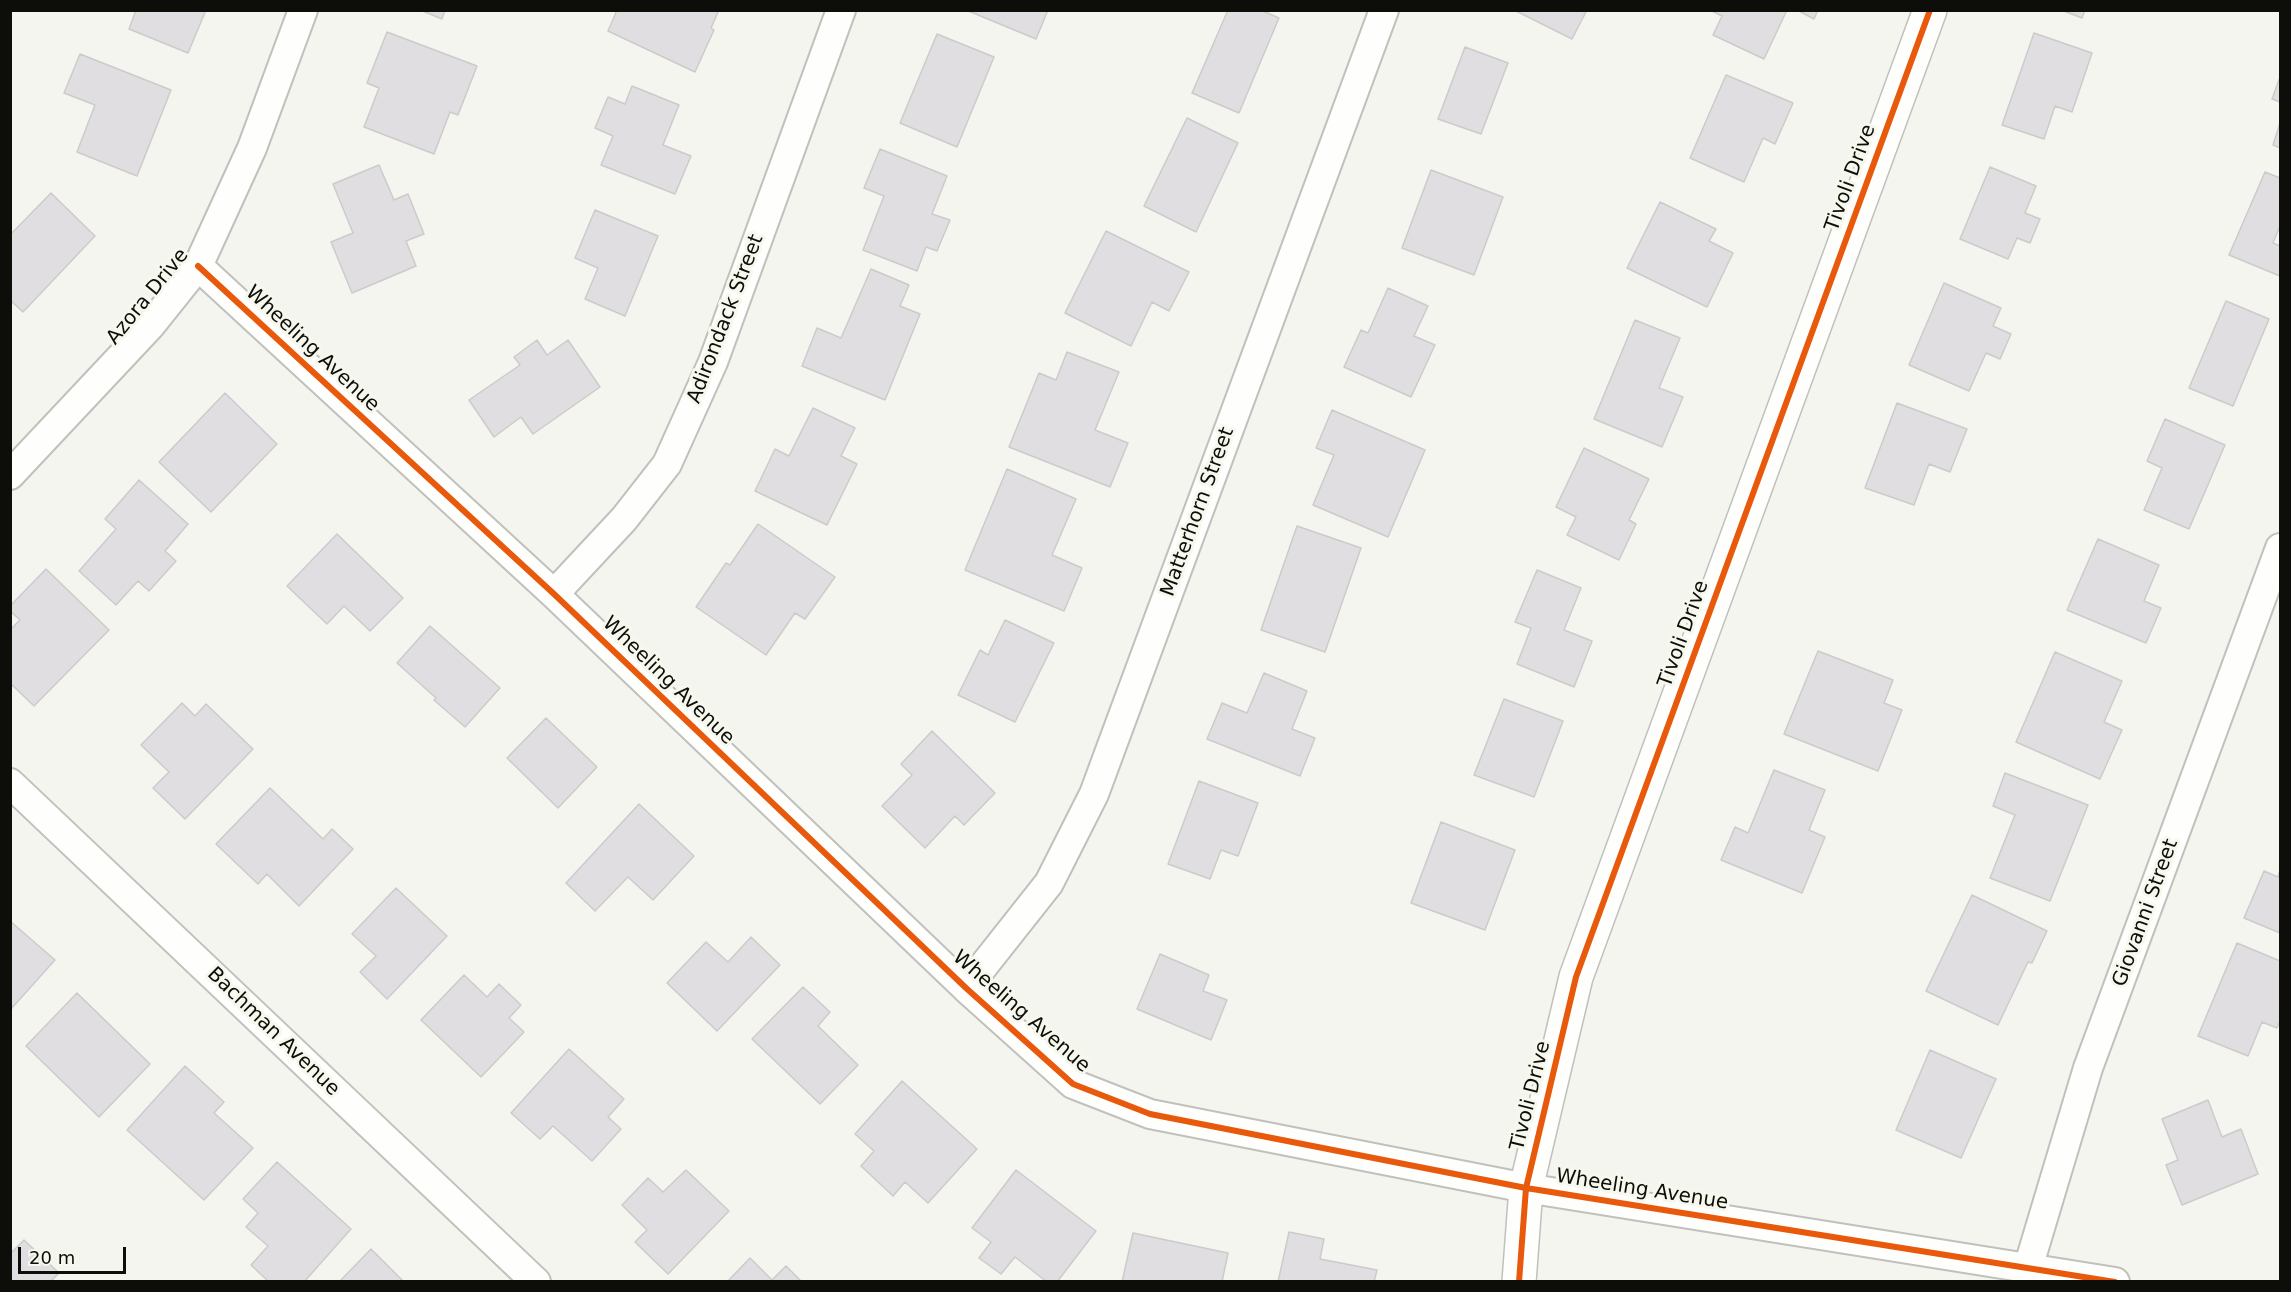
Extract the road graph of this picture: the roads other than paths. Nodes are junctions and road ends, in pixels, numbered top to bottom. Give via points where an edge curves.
1 (303, 10) edge
2 (841, 10) edge
3 (1384, 10) edge
4 (1930, 10) edge
5 (198, 266) junction
6 (10, 475) edge
7 (2280, 548) edge
8 (554, 594) junction
9 (10, 783) edge
10 (966, 988) junction
11 (1526, 1188) junction
12 (2028, 1275) edge
13 (536, 1281) edge
14 (1520, 1281) edge
15 (2115, 1281) edge

1 - 5 street, Azora Drive via 252,148
2 - 8 street, Adirondack Street via 713,362 668,464 624,519
3 - 10 street, Matterhorn Street via 1094,794 1049,883
4 - 11 street, Tivoli Drive via 1576,977
5 - 6 street, Azora Drive via 150,326
5 - 8 street, Wheeling Avenue
7 - 12 street, Giovanni Street via 2088,1068
8 - 10 street, Wheeling Avenue
9 - 13 street, Bachman Avenue
10 - 11 street, Wheeling Avenue via 1073,1084 1150,1114
11 - 12 street, Wheeling Avenue
11 - 14 street, Tivoli Drive
12 - 15 street, Wheeling Avenue

